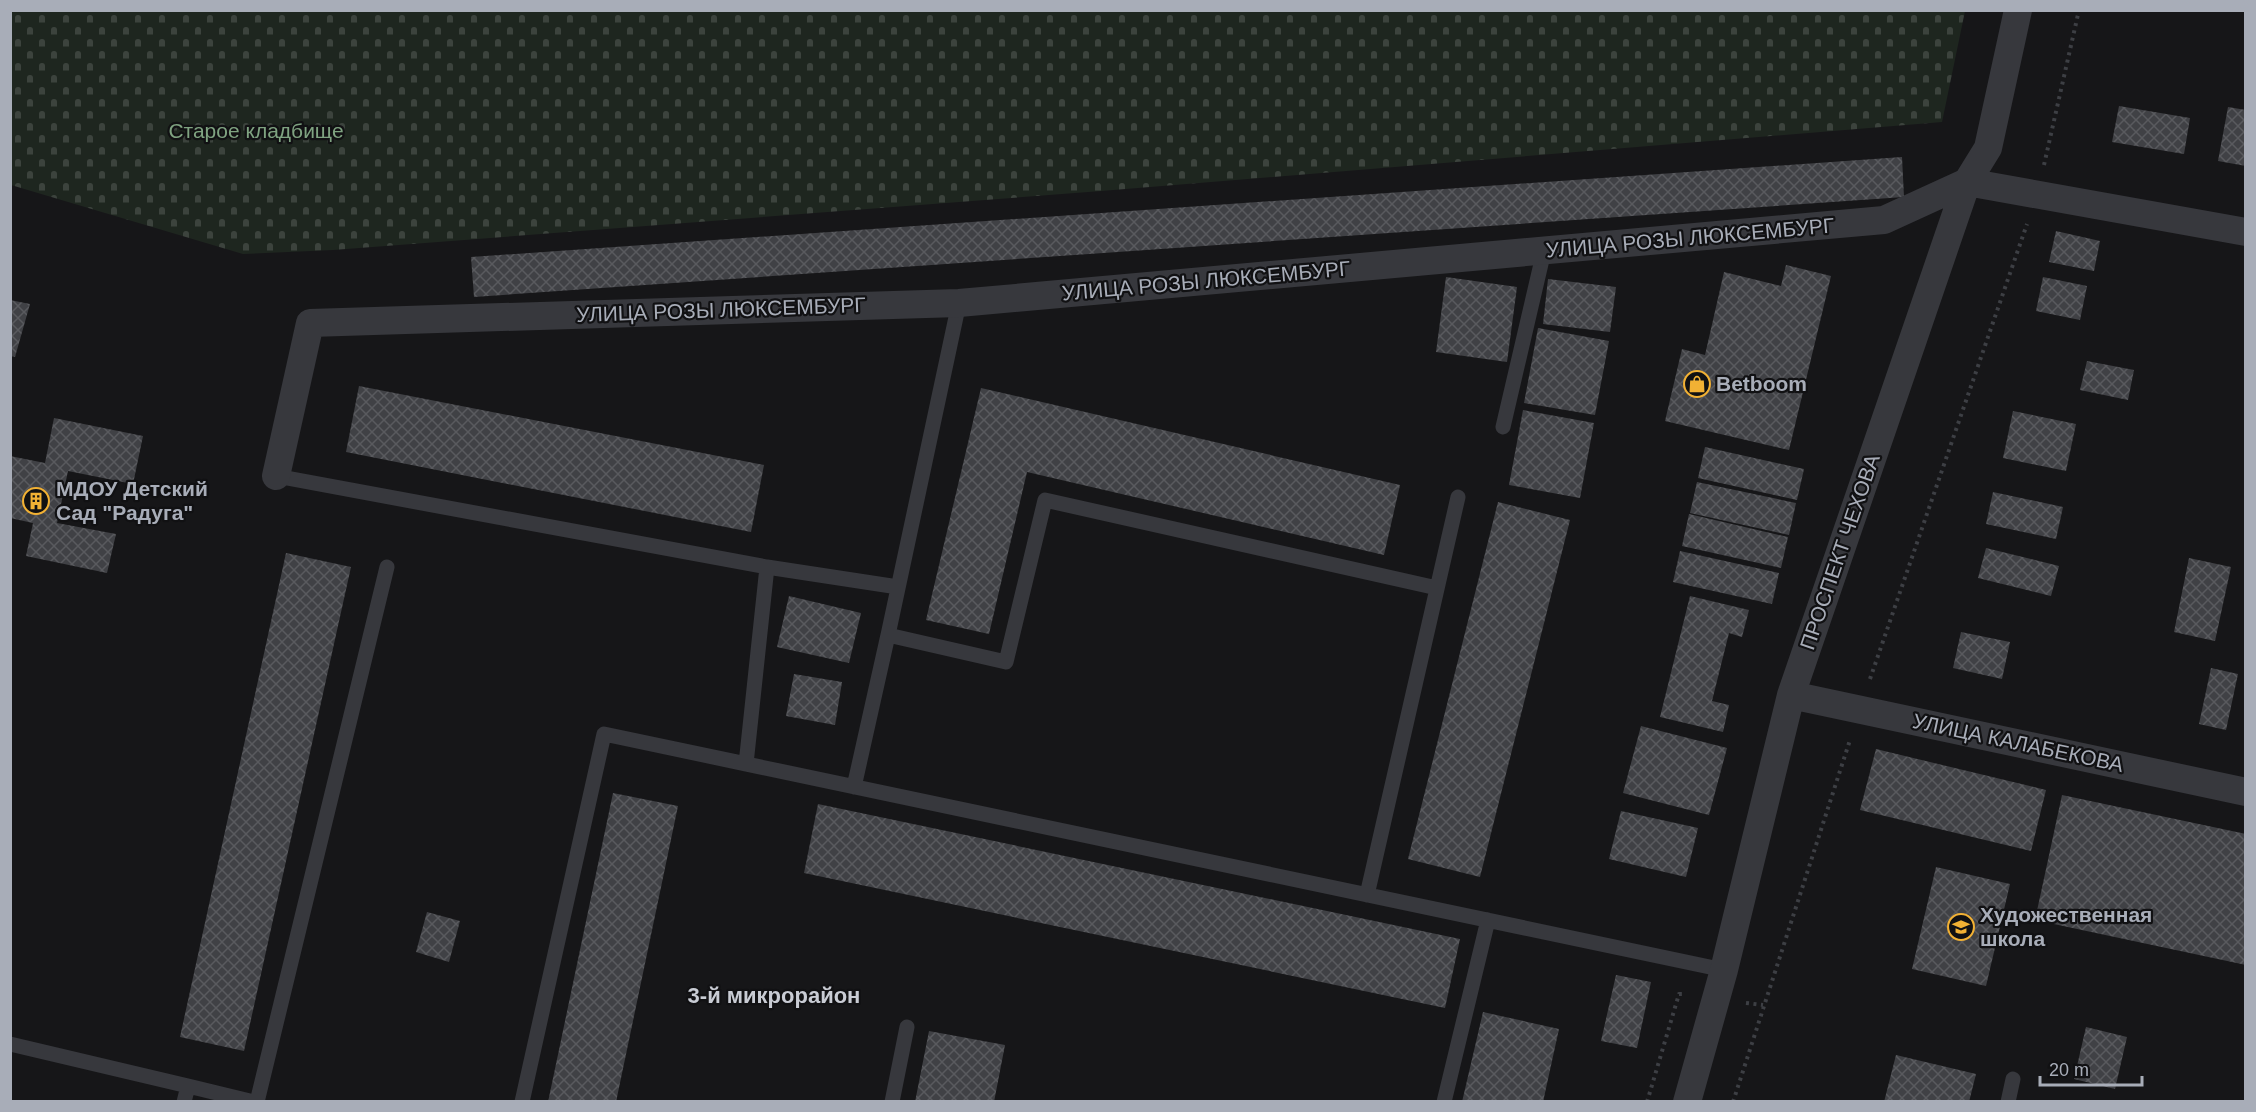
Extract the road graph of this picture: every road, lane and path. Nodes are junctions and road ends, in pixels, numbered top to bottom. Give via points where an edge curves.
1 (2018, 10) edge
2 (2079, 10) edge
3 (1967, 182) junction
4 (2037, 195) junction
5 (2246, 231) edge
6 (1544, 251) junction
7 (959, 303) junction
8 (1503, 427) dead end
9 (276, 476) joint
10 (1458, 497) dead end
11 (387, 567) dead end
12 (767, 567) junction
13 (898, 587) junction
14 (1437, 588) junction
15 (888, 635) junction
16 (1791, 694) junction
17 (1860, 709) junction
18 (746, 764) junction
19 (854, 787) junction
20 (2246, 792) edge
21 (1367, 895) junction
22 (1488, 920) junction
23 (1724, 970) junction
24 (907, 1028) dead end
25 (10, 1044) edge
26 (2013, 1079) dead end
27 (188, 1086) junction
28 (184, 1101) edge
29 (255, 1101) edge
30 (522, 1101) edge
31 (892, 1101) edge
32 (1444, 1101) edge
33 (1687, 1101) edge
34 (1733, 1101) edge
35 (2008, 1101) edge

1 - 3 street, ПРОСПЕКТ ЧЕХОВА via 1988,148
2 - 4 path
3 - 4 street
3 - 6 street, УЛИЦА РОЗЫ ЛЮКСЕМБУРГ via 1884,220
3 - 16 street, ПРОСПЕКТ ЧЕХОВА
4 - 5 street
4 - 17 path
6 - 7 street, УЛИЦА РОЗЫ ЛЮКСЕМБУРГ
6 - 8 lane
7 - 9 street, УЛИЦА РОЗЫ ЛЮКСЕМБУРГ via 309,323
7 - 13 lane
9 - 12 lane
10 - 14 lane
11 - 29 lane
12 - 13 lane
12 - 18 lane
13 - 15 lane
14 - 15 lane via 1045,500 1006,662
14 - 21 lane
15 - 19 lane
16 - 17 street, УЛИЦА КАЛАБЕКОВА
16 - 23 street, ПРОСПЕКТ ЧЕХОВА
17 - 20 street, УЛИЦА КАЛАБЕКОВА
17 - 34 path
18 - 19 lane
18 - 30 lane via 604,734
19 - 21 lane
21 - 22 lane
22 - 23 lane
22 - 32 lane
23 - 33 street, ПРОСПЕКТ ЧЕХОВА
24 - 31 lane
25 - 27 lane
26 - 35 lane
27 - 28 lane
27 - 29 lane

